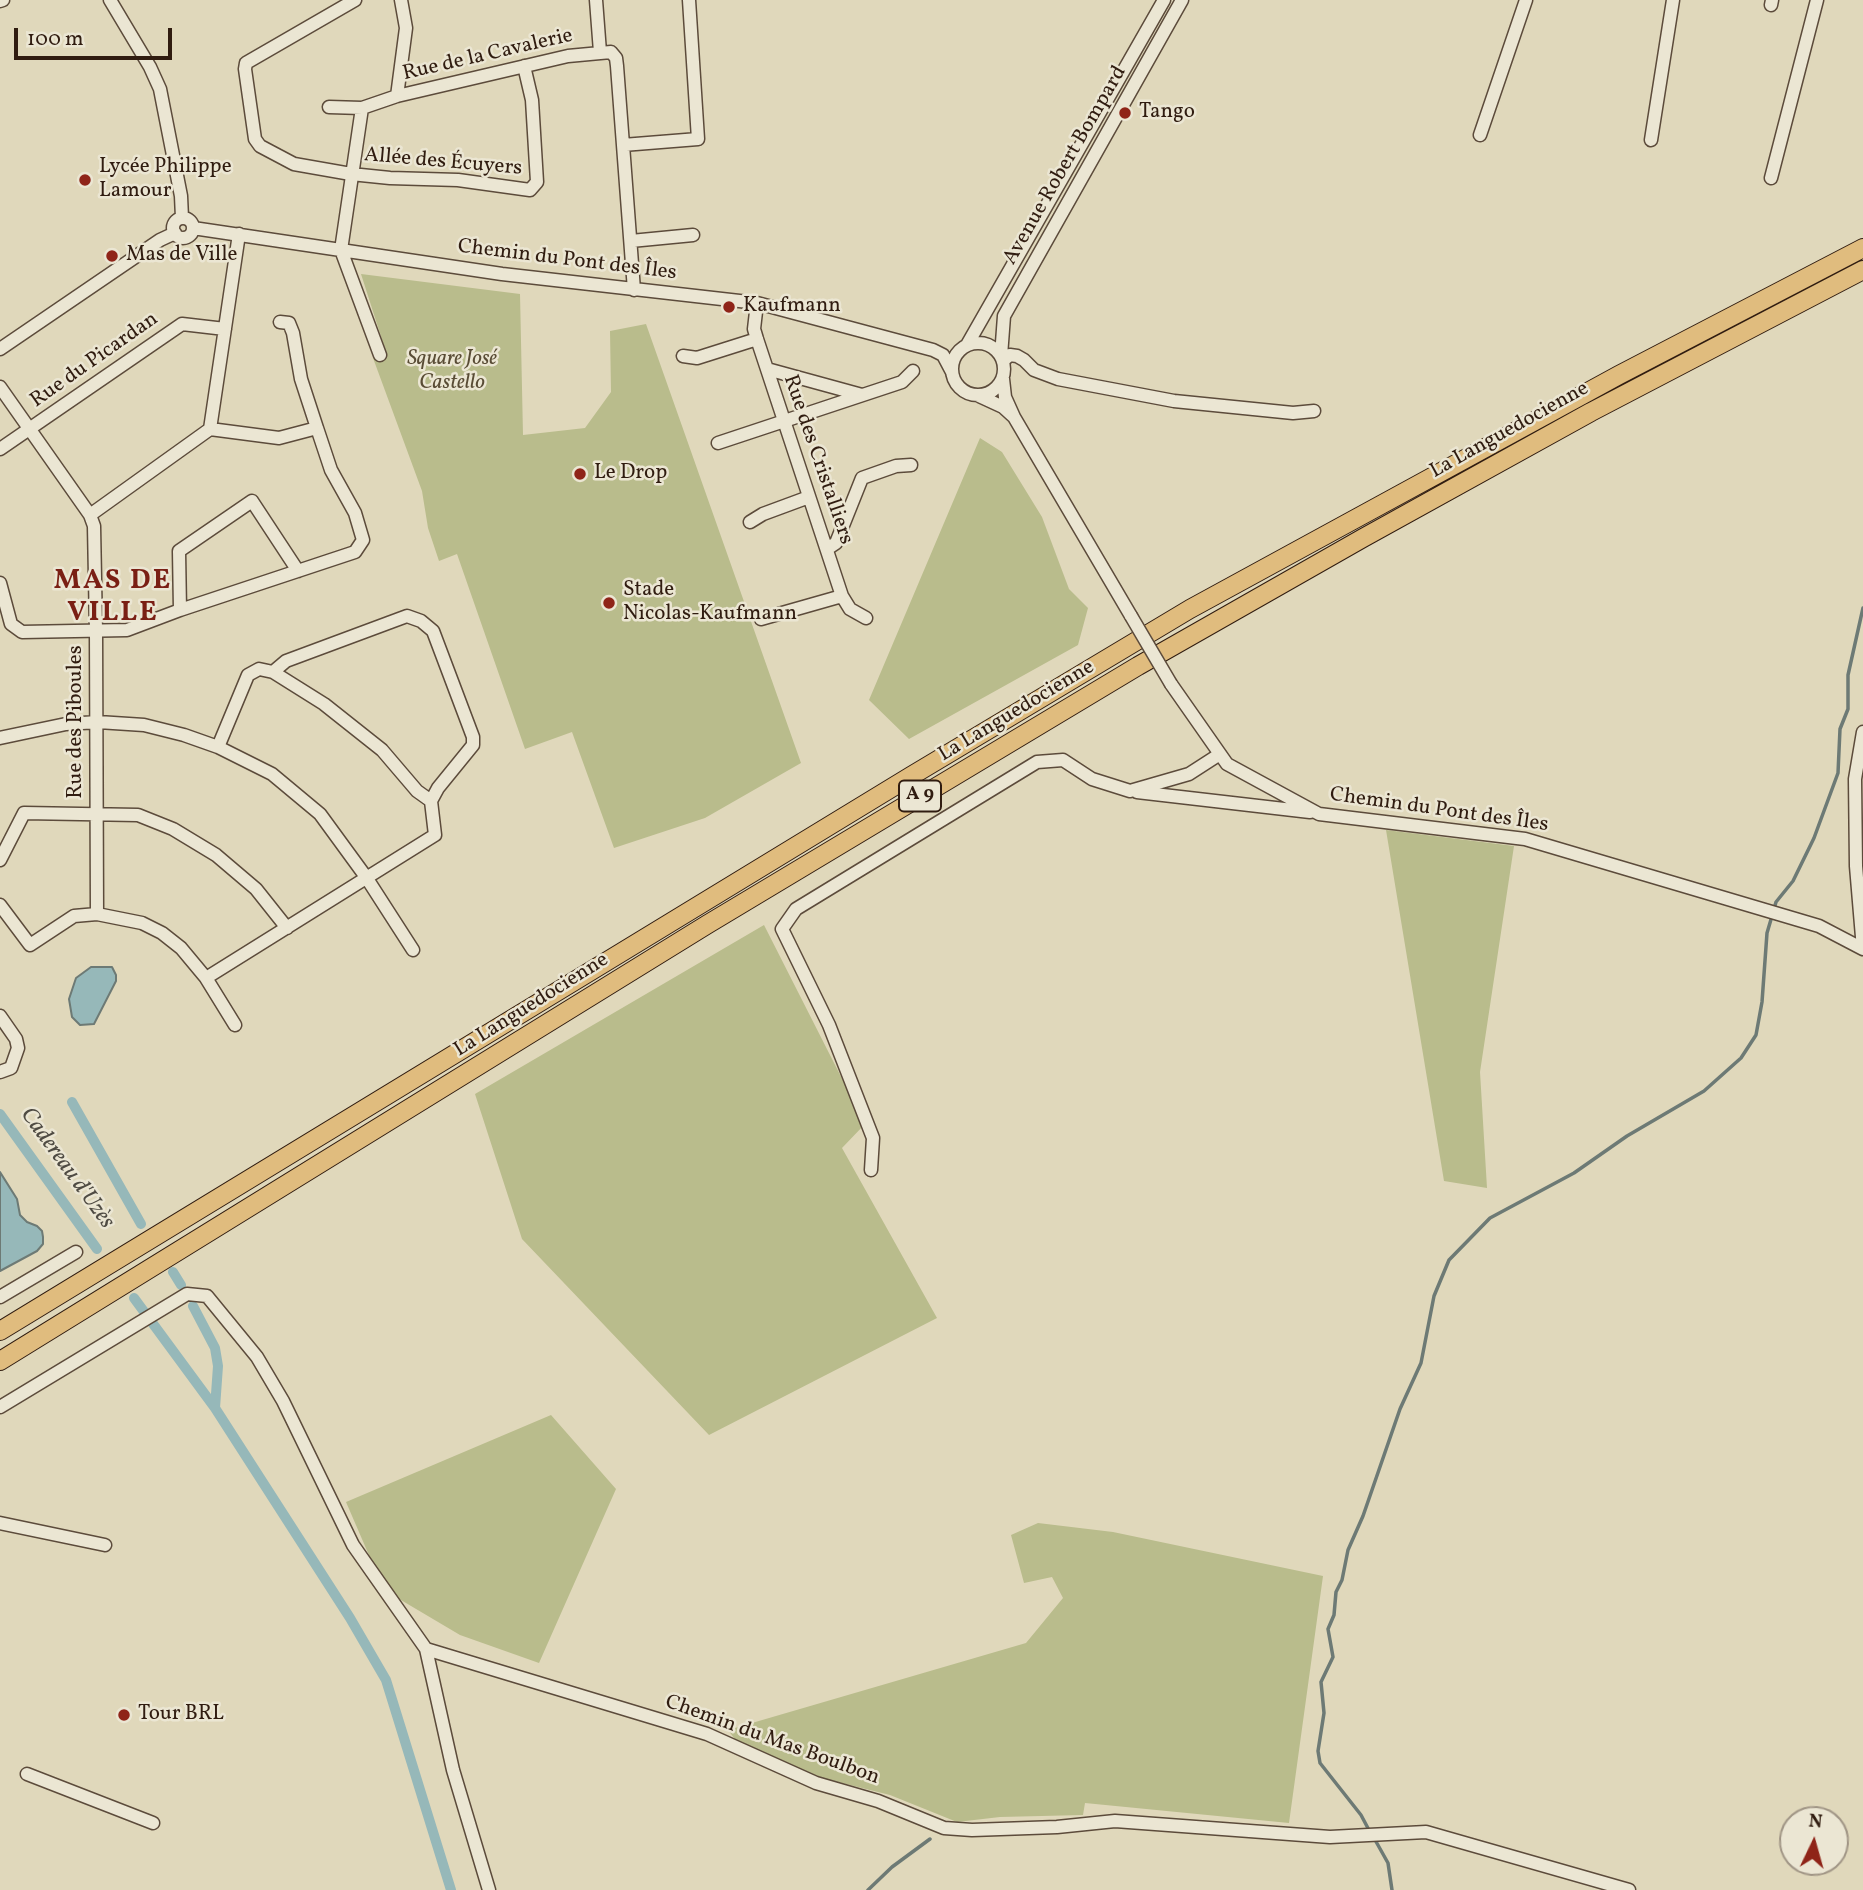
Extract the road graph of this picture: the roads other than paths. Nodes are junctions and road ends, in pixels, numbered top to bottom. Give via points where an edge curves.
1 (110, 0) edge
2 (355, 0) edge
3 (401, 0) edge
4 (596, 0) edge
5 (689, 0) edge
6 (1164, 0) edge
7 (1182, 0) edge
8 (1526, 0) edge
9 (1673, 0) edge
10 (1817, 0) edge
11 (600, 52) junction
12 (524, 66) junction
13 (397, 96) junction
14 (329, 107) dead end
15 (362, 108) junction
16 (1480, 135) dead end
17 (1651, 140) dead end
18 (624, 145) junction
19 (351, 174) junction
20 (1771, 178) dead end
21 (182, 218) junction
22 (193, 228) junction
23 (175, 233) junction
24 (239, 234) junction
25 (692, 235) dead end
26 (631, 241) junction
27 (1863, 248) edge
28 (341, 250) junction
29 (1863, 270) edge
30 (634, 290) junction
31 (757, 303) junction
32 (280, 322) dead end
33 (225, 329) junction
34 (757, 339) junction
35 (966, 346) junction
36 (0, 349) edge
37 (933, 350) junction
38 (380, 355) dead end
39 (683, 356) dead end
40 (1002, 358) junction
41 (767, 369) junction
42 (913, 371) dead end
43 (952, 372) junction
44 (1003, 379) junction
45 (0, 387) edge
46 (863, 395) junction
47 (976, 395) junction
48 (1314, 411) dead end
49 (1014, 418) junction
50 (784, 422) junction
51 (317, 428) junction
52 (210, 429) junction
53 (29, 430) junction
54 (718, 443) dead end
55 (0, 449) edge
56 (911, 465) dead end
57 (809, 497) junction
58 (90, 515) junction
59 (750, 522) dead end
60 (827, 549) junction
61 (298, 570) junction
62 (0, 583) edge
63 (842, 596) junction
64 (180, 610) junction
65 (866, 618) dead end
66 (761, 619) dead end
67 (96, 631) junction
68 (273, 672) junction
69 (98, 722) junction
70 (1863, 733) edge
71 (0, 738) edge
72 (218, 747) junction
73 (1220, 754) junction
74 (1130, 791) junction
75 (431, 801) junction
76 (97, 813) junction
77 (1319, 814) junction
78 (0, 860) edge
79 (366, 877) junction
80 (0, 905) edge
81 (97, 914) junction
82 (287, 928) junction
83 (1863, 949) edge
84 (413, 950) dead end
85 (206, 978) junction
86 (0, 1016) edge
87 (234, 1025) dead end
88 (6, 1070) edge
89 (872, 1170) dead end
90 (76, 1252) dead end
91 (0, 1297) edge
92 (0, 1331) edge
93 (0, 1361) edge
94 (0, 1407) edge
95 (0, 1522) edge
96 (105, 1545) dead end
97 (426, 1648) junction
98 (27, 1774) dead end
99 (153, 1823) dead end
100 (489, 1890) edge
101 (1629, 1890) edge

1 - 21 street via 160,89
2 - 19 street via 246,63 245,69 252,126 260,146 294,164
3 - 13 street via 405,28
4 - 11 street
5 - 18 street via 698,139
6 - 35 street, Avenue Robert Bompard
7 - 40 street, Avenue Robert Bompard via 1004,316
8 - 16 street
9 - 17 street
10 - 20 street
11 - 12 street, Rue de la Cavalerie
11 - 18 street, Rue de la Cavalerie via 611,52 616,58
12 - 13 street, Rue de la Cavalerie
12 - 19 street, Allée des Écuyers via 537,182 530,190 458,180
13 - 15 street, Rue de la Cavalerie
14 - 15 street
15 - 19 street
18 - 26 street, Rue de la Cavalerie
19 - 28 street
21 - 22 street
21 - 23 street via 175,222
22 - 23 street, Chemin du Pont des Îles via 184,238
22 - 24 street, Chemin du Pont des Îles
23 - 36 street, Chemin du Pont des Îles
24 - 28 street, Chemin du Pont des Îles
24 - 33 street
25 - 26 street
26 - 30 street, Rue de la Cavalerie
27 - 92 highway, La Languedocienne / A 9 via 1190,609
28 - 30 street, Chemin du Pont des Îles
28 - 38 street
29 - 93 highway, La Languedocienne / A 9 via 1591,412 1138,666 731,910
30 - 31 street, Chemin du Pont des Îles
31 - 34 street, Rue des Cristalliers
31 - 37 street, Chemin du Pont des Îles
32 - 51 street via 289,323 293,333 301,379
33 - 52 street
33 - 53 street, Rue du Picardan via 182,324
34 - 39 street via 697,358
34 - 41 street, Rue des Cristalliers
35 - 37 street, Chemin du Pont des Îles
35 - 40 street via 987,344
35 - 43 street via 954,357
37 - 43 street via 943,355
40 - 44 street
40 - 48 street via 1017,356 1034,370 1058,379 1174,401
41 - 46 street
41 - 50 street, Rue des Cristalliers
42 - 46 street via 902,382
43 - 47 street via 959,388
44 - 47 street via 990,393
44 - 49 street
45 - 53 street
46 - 50 street
47 - 49 street via 1003,407
49 - 73 street, Chemin du Pont des Îles, bridge via 1171,684
50 - 54 street
50 - 57 street, Rue des Cristalliers
51 - 52 street via 279,438
51 - 61 street via 363,540 355,552
52 - 58 street
53 - 55 street, Rue du Picardan
53 - 58 street
56 - 60 street via 862,478 836,543
57 - 59 street
57 - 60 street, Rue des Cristalliers
58 - 67 street, Rue des Piboules
60 - 63 street, Rue des Cristalliers
61 - 64 street
61 - 64 street via 252,501 179,551
62 - 67 street via 11,624 22,632
63 - 65 street, Rue des Cristalliers via 850,609
63 - 66 street
64 - 67 street via 127,630
67 - 69 street, Rue des Piboules
68 - 72 street via 259,670 248,675
68 - 75 street via 324,704 382,750
68 - 75 street via 285,661 407,616 421,621 433,631 473,737 473,745
69 - 71 street via 45,727
69 - 72 street via 144,725
69 - 76 street, Rue des Piboules
70 - 83 street via 1855,779
72 - 79 street via 272,774 320,814
73 - 74 street via 1189,774
73 - 77 street, Chemin du Pont des Îles via 1227,764
74 - 77 street
74 - 89 street via 1092,779 1063,760 1037,762 796,909 782,929 829,1025 873,1138
75 - 79 street via 435,835
76 - 78 street, Rue des Piboules via 24,813
76 - 81 street, Rue des Piboules
76 - 82 street via 138,815 173,829 216,855 256,890
77 - 83 street, Chemin du Pont des Îles via 1525,839 1819,926
79 - 82 street
79 - 84 street
80 - 81 street via 30,945 74,916
81 - 85 street via 142,923 162,933
82 - 85 street
85 - 87 street
86 - 88 street via 18,1048
90 - 91 street
94 - 97 street via 187,1294 207,1296 257,1357 353,1545
95 - 96 street
97 - 100 street via 453,1770
97 - 101 street, Chemin du Mas Boulbon via 707,1734 816,1783 878,1801 944,1828 1056,1827 1115,1821 1329,1837 1426,1832
98 - 99 street

